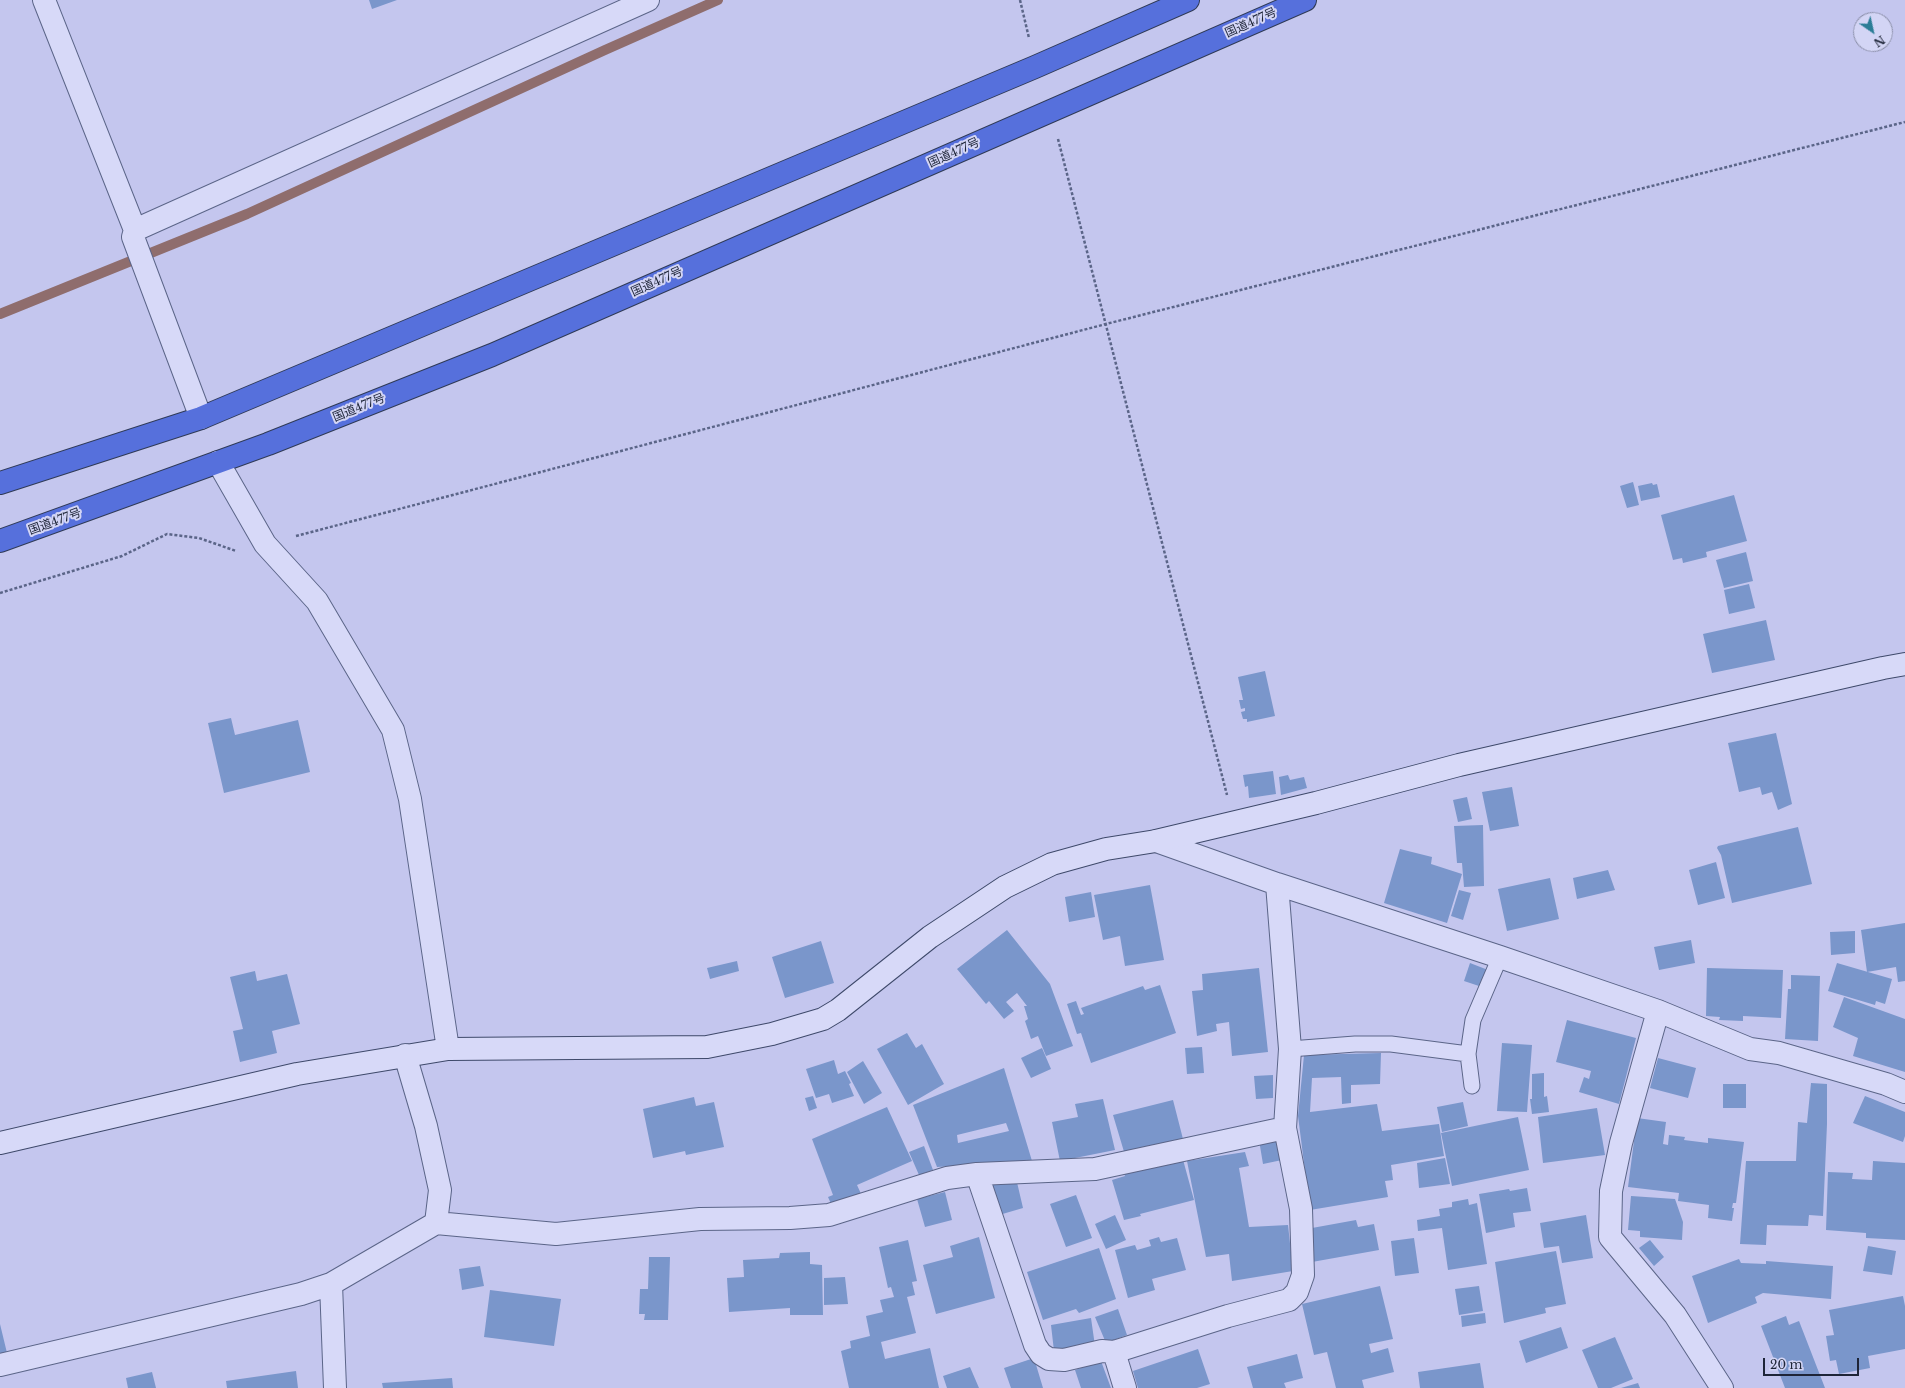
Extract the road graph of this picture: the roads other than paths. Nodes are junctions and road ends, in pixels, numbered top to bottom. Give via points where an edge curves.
1 (44, 0) edge
2 (648, 0) edge
3 (1188, 0) edge
4 (1305, 0) edge
5 (134, 234) junction
6 (201, 418) junction
7 (218, 462) junction
8 (0, 483) edge
9 (0, 541) edge
10 (1905, 664) edge
11 (1156, 841) junction
12 (1277, 884) junction
13 (1500, 956) junction
14 (1658, 1011) junction
15 (448, 1049) junction
16 (1290, 1049) junction
17 (1468, 1054) junction
18 (405, 1055) junction
19 (1472, 1086) dead end
20 (1905, 1092) edge
21 (1285, 1128) junction
22 (0, 1143) edge
23 (977, 1174) junction
24 (436, 1223) junction
25 (331, 1284) junction
26 (1114, 1352) junction
27 (0, 1365) edge
28 (335, 1388) edge
29 (1125, 1388) edge
30 (1722, 1388) edge

1 - 5 street
2 - 5 street
3 - 6 highway via 1035,67
4 - 7 highway, 国道477号 via 492,355
5 - 6 street
6 - 8 highway
7 - 9 highway, 国道477号
7 - 15 street via 265,544 317,601 393,730 410,799
10 - 11 street via 1459,765
11 - 12 street
11 - 15 street via 1106,850 1052,864 1005,887 930,937 838,1010 823,1019 772,1034 707,1047
12 - 13 street
12 - 16 street
13 - 14 street
13 - 17 lane via 1473,1020
14 - 20 street via 1750,1049 1779,1053 1886,1084
14 - 30 street via 1621,1143 1611,1191 1610,1237 1675,1315
15 - 18 street
16 - 17 lane via 1391,1044
16 - 21 street
17 - 19 lane
18 - 22 street via 297,1074
18 - 24 street via 426,1126 440,1190
21 - 23 street via 1095,1169
21 - 26 street via 1301,1209 1303,1275 1297,1292 1288,1300
23 - 24 street via 947,1178 828,1215 700,1219 556,1234
23 - 26 street via 1035,1345 1041,1354 1049,1360 1064,1360 1102,1351
24 - 25 street
25 - 27 street via 302,1294
25 - 28 street
26 - 29 street

